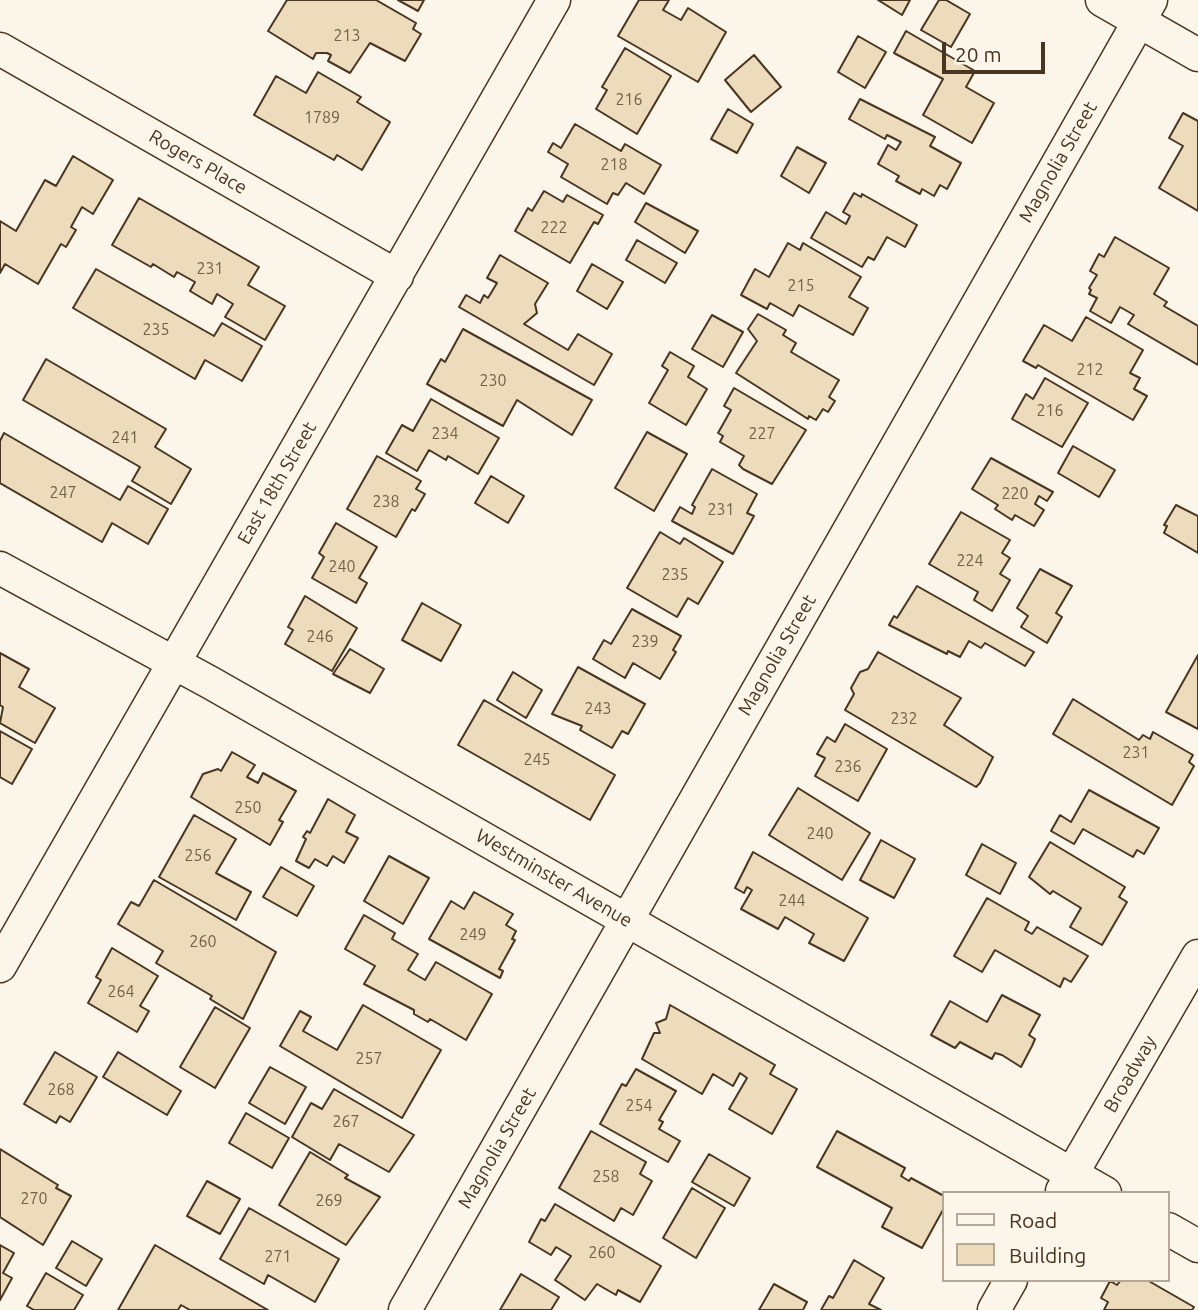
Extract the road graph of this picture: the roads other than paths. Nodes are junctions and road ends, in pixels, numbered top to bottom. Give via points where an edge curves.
1 (554, 0) edge
2 (1102, 0) edge
3 (1145, 10) edge
4 (0, 49) edge
5 (1198, 55) edge
6 (397, 275) junction
7 (0, 568) edge
8 (173, 663) junction
9 (626, 919) junction
10 (1198, 956) edge
11 (0, 966) edge
12 (1067, 1183) edge
13 (1097, 1191) edge
14 (1170, 1230) edge
15 (1198, 1246) edge
16 (1010, 1282) edge
17 (405, 1310) edge
18 (994, 1310) edge

1 - 6 street, East 18th Street
2 - 3 street
3 - 5 street
3 - 9 street, Magnolia Street
4 - 6 street, Rogers Place
6 - 8 street, East 18th Street
7 - 8 street, Westminster Avenue
8 - 9 street, Westminster Avenue
8 - 11 street, East 18th Street
9 - 12 street, Westminster Avenue
9 - 17 street, Magnolia Street
10 - 12 street, Broadway
12 - 13 street, Westminster Avenue
14 - 15 street
16 - 18 street

